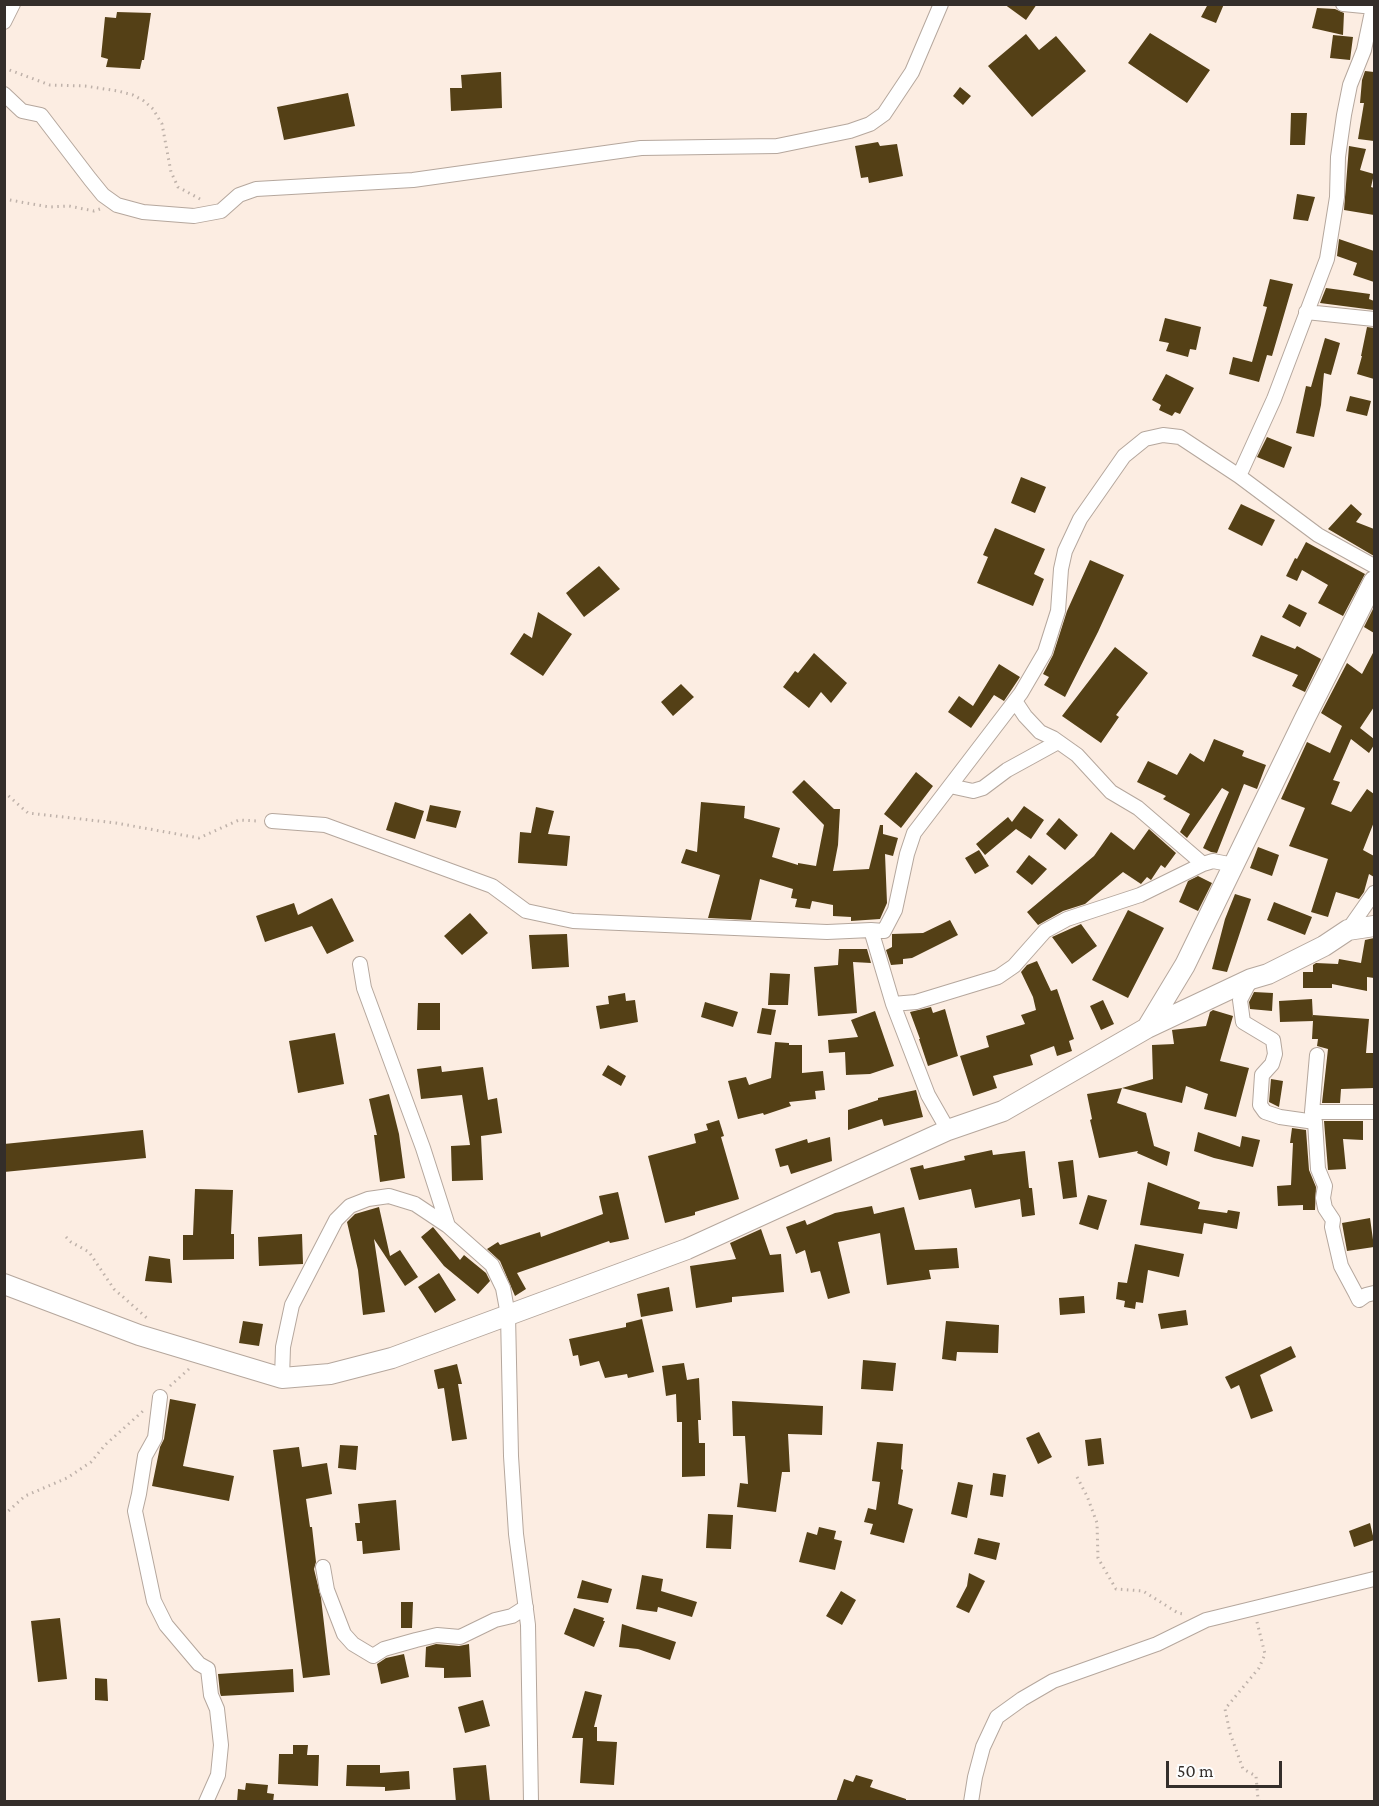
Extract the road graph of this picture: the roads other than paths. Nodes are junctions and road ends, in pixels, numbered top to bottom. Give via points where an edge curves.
1 (13, 4) edge
2 (941, 4) edge
3 (1343, 4) edge
4 (1374, 7) edge
5 (4, 22) edge
6 (4, 94) edge
7 (1306, 312) junction
8 (1374, 319) edge
9 (1239, 476) junction
10 (1374, 566) edge
11 (1374, 581) edge
12 (1015, 701) junction
13 (1058, 742) junction
14 (950, 786) junction
15 (272, 821) road end
16 (1203, 864) junction
17 (1234, 865) junction
18 (1374, 893) edge
19 (1374, 926) edge
20 (871, 930) junction
21 (1348, 930) junction
22 (360, 964) dead end
23 (1251, 979) junction
24 (893, 1004) junction
25 (1147, 1028) junction
26 (1317, 1055) dead end
27 (1374, 1112) edge
28 (1313, 1117) junction
29 (948, 1130) junction
30 (448, 1226) junction
31 (4, 1284) edge
32 (1374, 1293) edge
33 (508, 1315) junction
34 (282, 1378) junction
35 (160, 1397) road end
36 (323, 1567) dead end
37 (1374, 1579) edge
38 (526, 1607) junction
39 (206, 1802) edge
40 (531, 1802) edge
41 (971, 1802) edge

1 - 5 street
2 - 6 street via 912,72 884,114 850,131 777,146 641,148 413,180 256,189 239,195 221,211 194,216 151,213 117,205 103,195 41,115 22,111
3 - 4 street
4 - 7 street via 1344,115 1327,259
7 - 8 street
7 - 9 street via 1274,399
9 - 10 street via 1318,535
9 - 12 street via 1180,438 1163,435 1145,439 1124,456 1080,519 1065,551 1058,611 1045,652
11 - 17 street
12 - 13 street via 1040,732
12 - 14 street
13 - 14 street via 1006,770 983,788 973,791
13 - 16 street via 1077,755 1111,792 1138,808
14 - 20 street via 914,833 895,910 884,931
15 - 20 street via 325,825 492,886 526,911 573,921 827,932
16 - 17 street via 1213,861
16 - 24 street via 1140,895 1067,919 1045,931 1014,966 998,977 916,1002
17 - 25 street via 1185,965
18 - 21 street
19 - 21 street
20 - 24 street
21 - 23 street via 1324,946
22 - 30 street via 364,988
23 - 25 street
23 - 28 street via 1240,1000 1243,1022 1273,1040 1275,1054 1262,1075 1260,1105 1265,1112 1280,1117
24 - 29 street via 928,1095
25 - 29 street via 1003,1111
26 - 28 street
27 - 28 street
28 - 32 street via 1323,1198 1334,1220 1332,1227 1341,1266 1359,1300
29 - 33 street via 687,1249
30 - 33 street via 492,1265 503,1288
30 - 34 street via 414,1204 389,1196 350,1206 336,1220 291,1305
31 - 34 street via 139,1335
33 - 34 street via 392,1358 330,1374
33 - 38 street via 511,1456
35 - 39 street via 135,1511 154,1601 166,1625 199,1664 208,1669 221,1745 218,1775
36 - 38 street via 344,1634 373,1656 384,1649 437,1635 460,1637
37 - 41 street via 1206,1620 1157,1644 1053,1682 1022,1699 997,1717 983,1747
38 - 40 street

